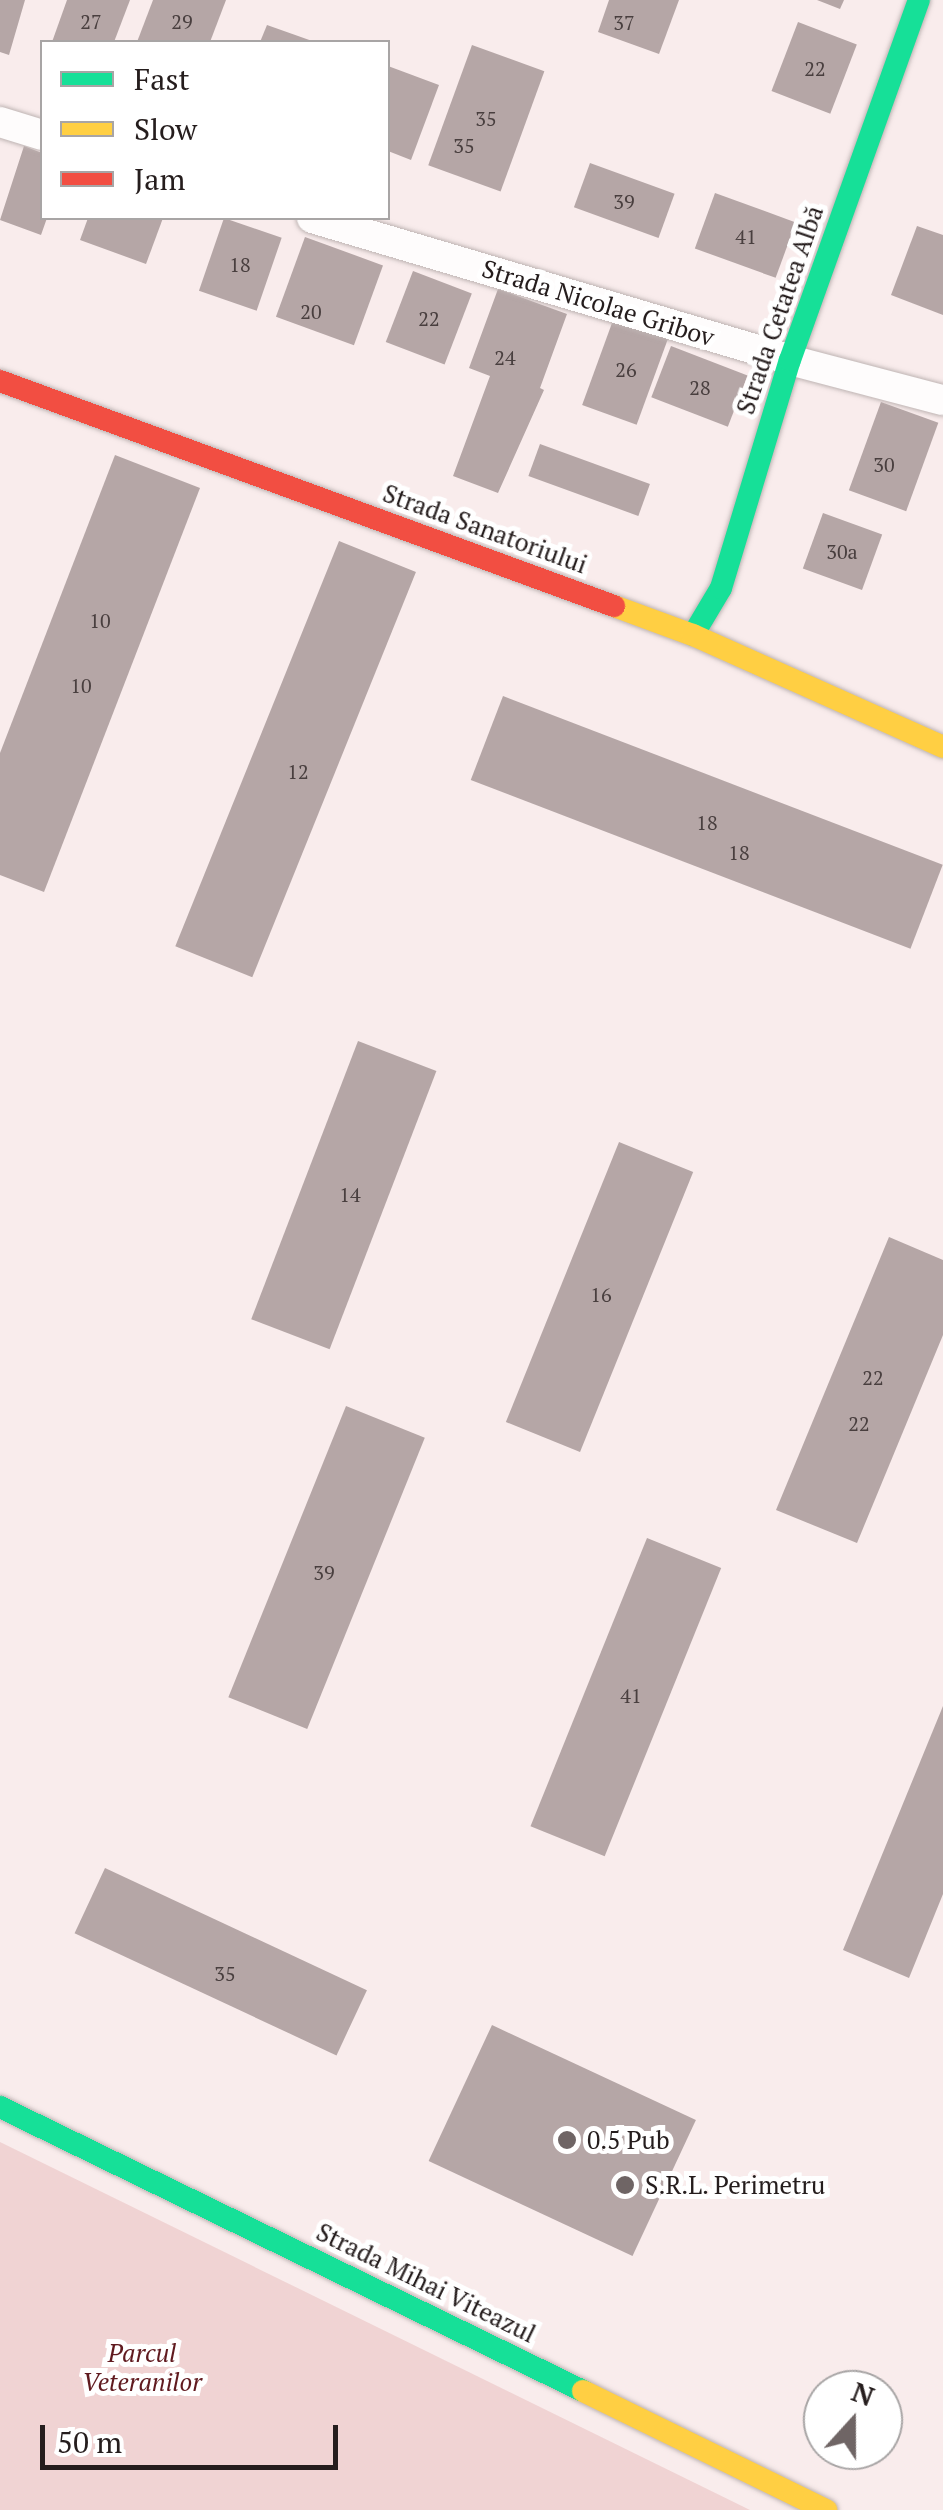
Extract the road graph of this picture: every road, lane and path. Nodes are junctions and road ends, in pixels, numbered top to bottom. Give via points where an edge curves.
1 (919, 0) edge
2 (0, 122) edge
3 (40, 134) edge
4 (319, 220) edge
5 (790, 360) junction
6 (0, 381) edge
7 (943, 400) edge
8 (693, 635) junction
9 (943, 747) edge
10 (0, 2106) edge
11 (826, 2510) edge

1 - 5 street, Strada Cetatea Albă
2 - 3 street
4 - 5 street, Strada Nicolae Gribov
5 - 7 street, Strada Nicolae Gribov
5 - 8 street, Strada Cetatea Albă via 721,588
6 - 8 street, Strada Sanatoriului
8 - 9 street, Strada Sanatoriului
10 - 11 street, Strada Mihai Viteazul

